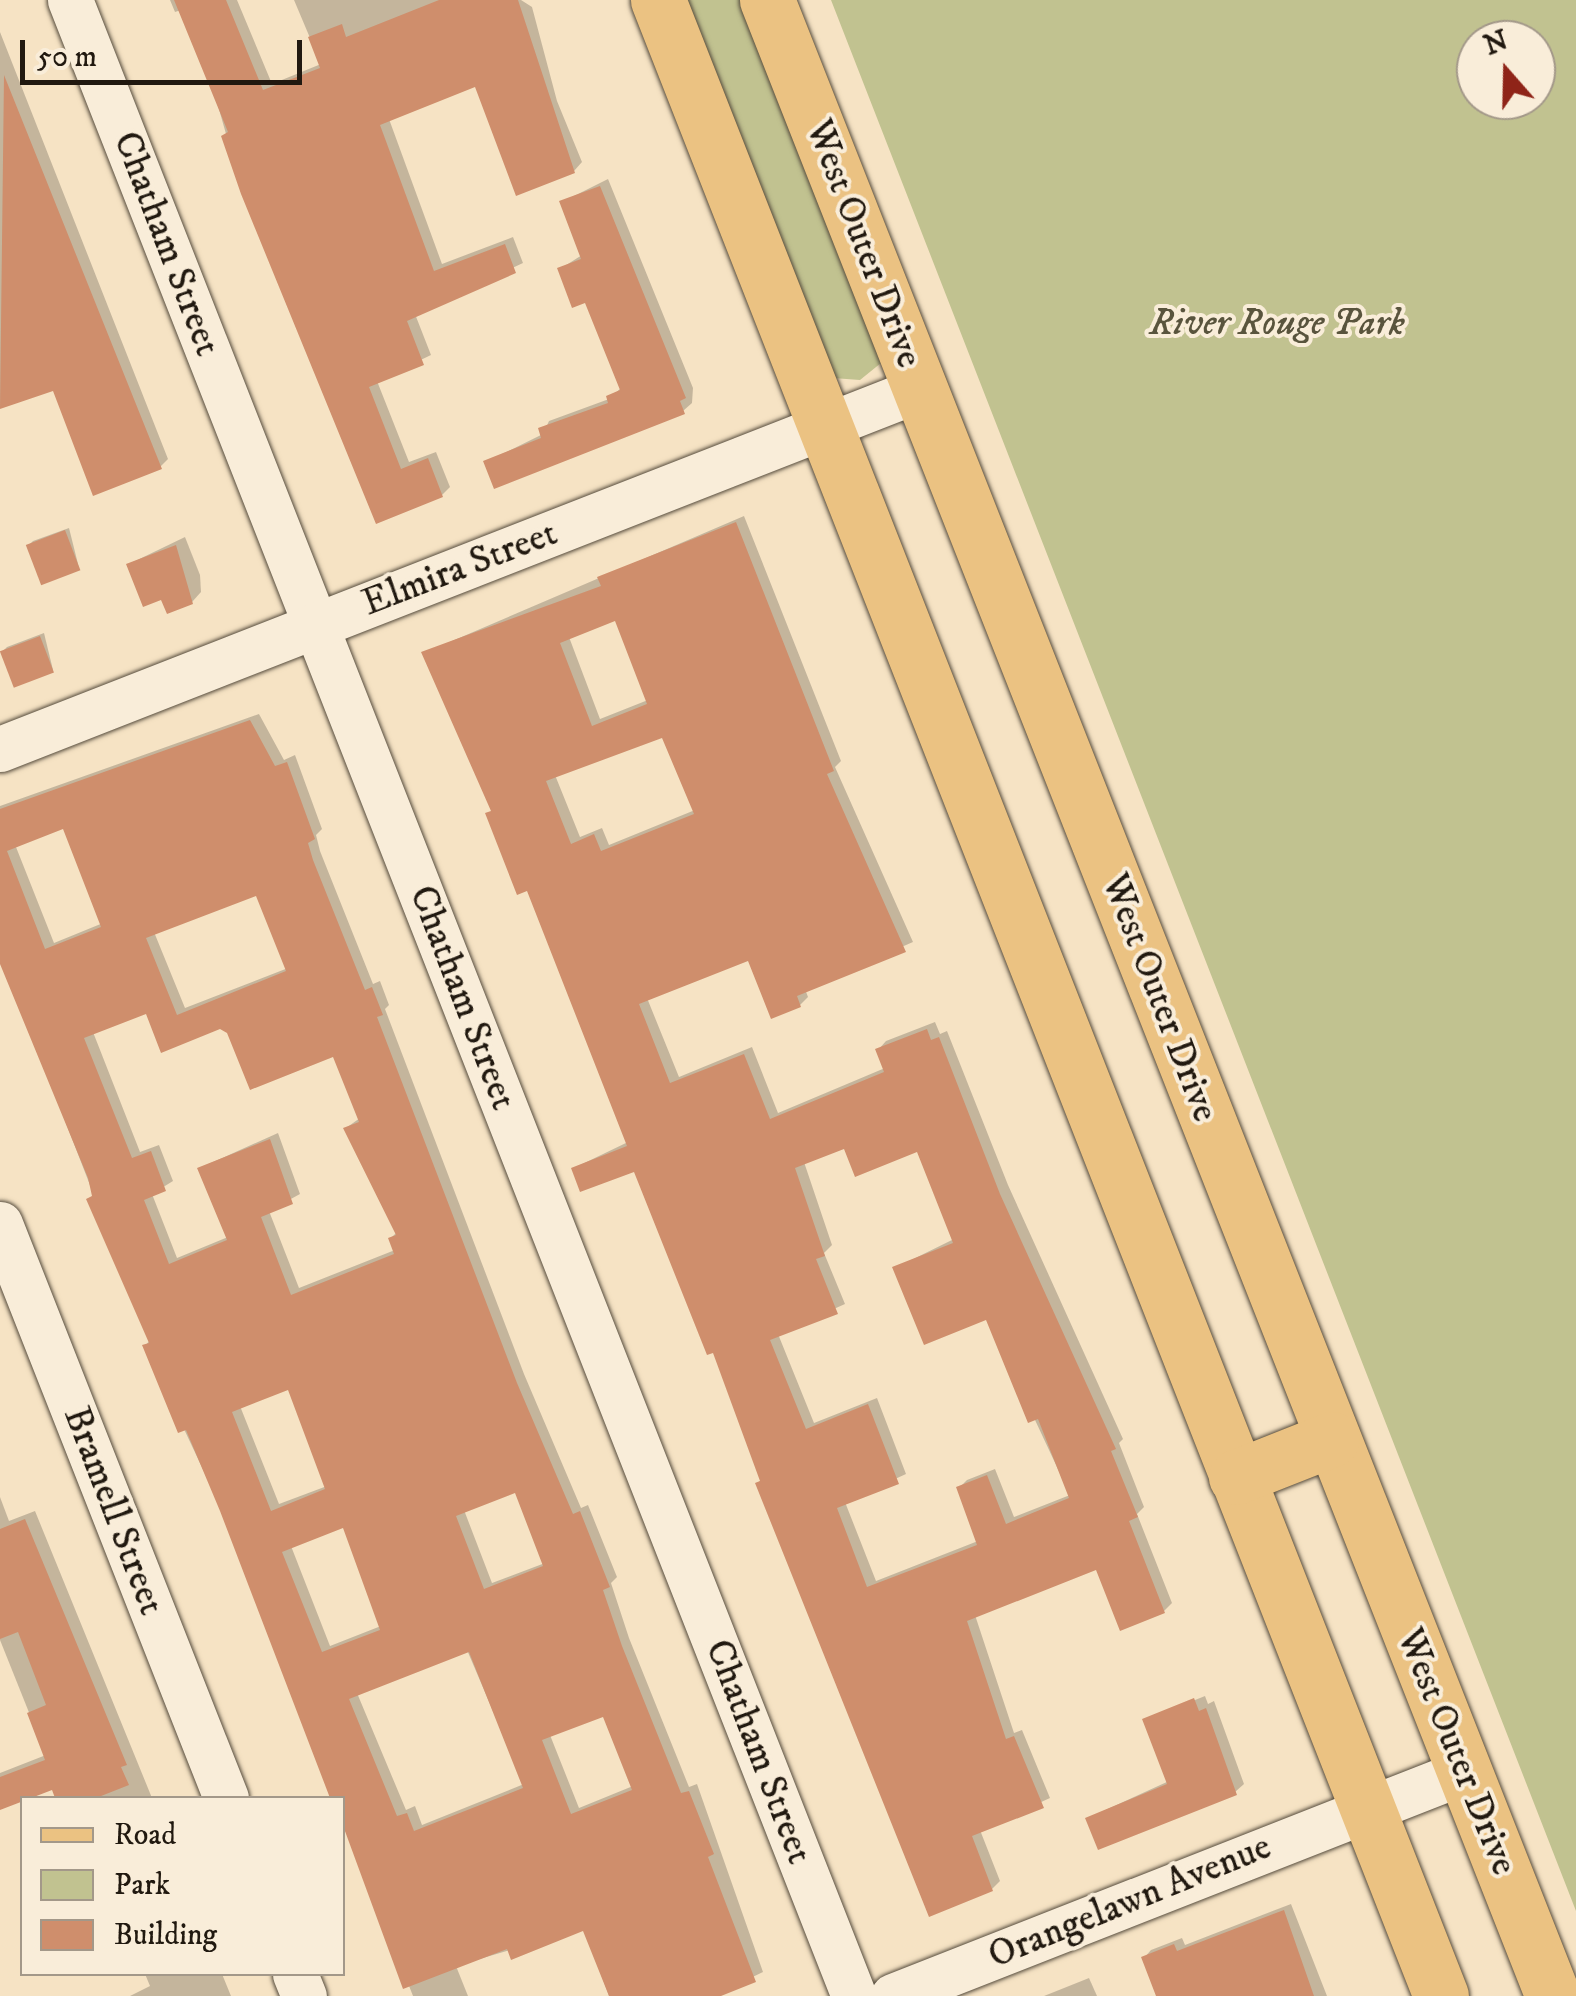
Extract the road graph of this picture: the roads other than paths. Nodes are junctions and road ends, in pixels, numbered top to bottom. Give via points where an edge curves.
1 (70, 0) edge
2 (658, 0) edge
3 (768, 0) edge
4 (920, 389) junction
5 (822, 427) junction
6 (316, 625) junction
7 (0, 749) edge
8 (0, 1224) edge
9 (1332, 1439) junction
10 (1236, 1477) junction
11 (1462, 1772) junction
12 (225, 1796) edge
13 (1367, 1808) junction
14 (854, 1996) edge
15 (893, 1996) edge
16 (1442, 1996) edge
17 (1553, 1996) edge

1 - 6 street, Chatham Street
2 - 5 main road
3 - 4 main road, West Outer Drive
4 - 5 street, Elmira Street
4 - 9 main road, West Outer Drive
5 - 6 street, Elmira Street
5 - 10 main road
6 - 7 street, Elmira Street
6 - 14 street, Chatham Street
8 - 12 street, Bramell Street
9 - 10 main road
9 - 11 main road, West Outer Drive
10 - 13 main road
11 - 13 street, Orangelawn Avenue
11 - 17 main road, West Outer Drive
13 - 15 street, Orangelawn Avenue
13 - 16 main road

